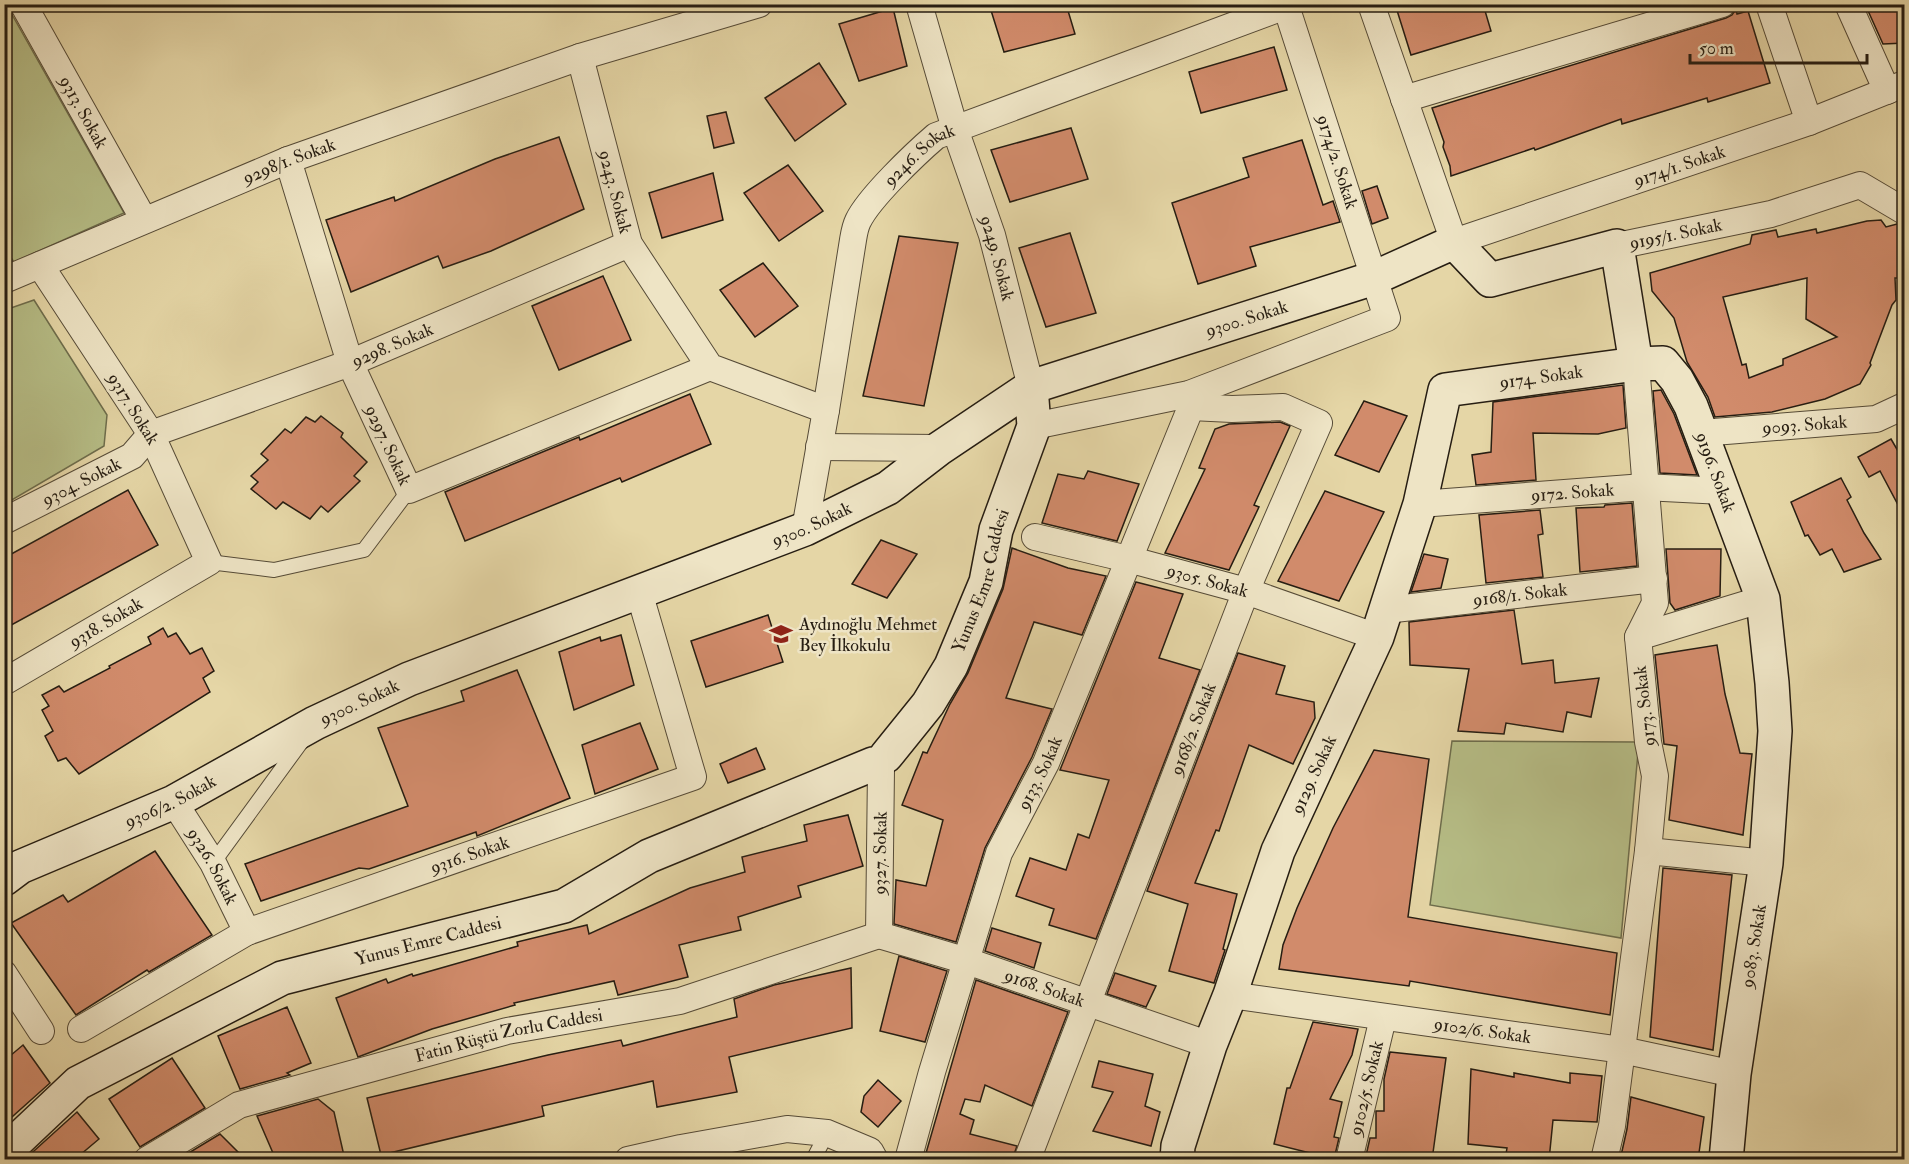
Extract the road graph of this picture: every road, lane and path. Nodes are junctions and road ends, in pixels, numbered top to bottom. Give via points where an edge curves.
1 (22, 4) edge
2 (759, 4) edge
3 (919, 4) edge
4 (1371, 4) edge
5 (1722, 4) edge
6 (1769, 4) edge
7 (1848, 4) edge
8 (1289, 5) edge
9 (580, 57) junction
10 (1896, 87) edge
11 (1404, 99) junction
12 (1809, 122) junction
13 (955, 129) junction
14 (288, 160) junction
15 (1905, 211) edge
16 (144, 220) junction
17 (1454, 242) junction
18 (629, 244) junction
19 (1617, 246) junction
20 (40, 266) junction
21 (1374, 278) junction
22 (4, 280) edge
23 (350, 363) junction
24 (1636, 363) junction
25 (710, 367) junction
26 (1031, 387) junction
27 (1445, 390) joint
28 (1190, 400) junction
29 (1905, 406) edge
30 (826, 410) junction
31 (1034, 426) junction
32 (1701, 432) junction
33 (151, 434) junction
34 (819, 447) junction
35 (940, 448) junction
36 (1644, 487) junction
37 (409, 490) junction
38 (1724, 490) junction
39 (1420, 504) junction
40 (4, 521) edge
41 (805, 529) junction
42 (1035, 537) dead end
43 (1128, 559) junction
44 (209, 562) junction
45 (1654, 579) junction
46 (1246, 591) junction
47 (639, 592) junction
48 (1763, 599) junction
49 (1381, 623) junction
50 (1638, 637) junction
51 (4, 682) edge
52 (315, 723) junction
53 (1775, 731) joint
54 (880, 763) junction
55 (174, 801) junction
56 (1648, 850) junction
57 (1767, 862) junction
58 (213, 863) junction
59 (10, 872) edge
60 (247, 932) junction
61 (879, 935) junction
62 (967, 961) junction
63 (4, 974) edge
64 (1230, 995) junction
65 (1089, 1002) junction
66 (1383, 1018) junction
67 (81, 1029) dead end
68 (41, 1031) dead end
69 (1210, 1045) junction
70 (1622, 1050) junction
71 (1734, 1074) junction
72 (827, 1133) junction
73 (4, 1153) edge
74 (147, 1160) edge
75 (628, 1160) edge
76 (813, 1160) edge
77 (875, 1160) edge
78 (908, 1160) edge
79 (1027, 1160) edge
80 (1177, 1160) edge
81 (1349, 1160) edge
82 (1604, 1160) edge
83 (1726, 1160) edge

1 - 16 street, 9313. Sokak
2 - 9 street
3 - 13 street
4 - 11 street
5 - 11 street
6 - 12 street
7 - 10 street
8 - 13 street, 9246. Sokak
8 - 21 street, 9174/2. Sokak
9 - 14 street, 9298/1. Sokak
9 - 18 street, 9243. Sokak
10 - 12 street, 9174/1. Sokak
11 - 17 street
12 - 17 street, 9174/1. Sokak
13 - 26 street, 9249. Sokak via 992,236
13 - 30 street, 9246. Sokak via 936,136 920,150 858,222
14 - 16 street, 9298/1. Sokak
14 - 23 street, 9297. Sokak
15 - 19 street, 9195/1. Sokak via 1860,185 1771,214
16 - 20 street, 9298/1. Sokak
17 - 19 street, 9195/1. Sokak via 1490,280
17 - 21 street, 9300. Sokak
18 - 23 street, 9298. Sokak
18 - 25 street, 9243. Sokak
19 - 24 street
20 - 22 street, 9298/1. Sokak
20 - 33 street, 9317. Sokak
21 - 26 street, 9300. Sokak
21 - 28 street, 9174/2. Sokak via 1387,318
23 - 33 street, 9298. Sokak
23 - 37 street, 9297. Sokak
24 - 27 street, 9174. Sokak
24 - 32 street, 9196. Sokak via 1663,363 1677,380
24 - 36 street
25 - 30 street
25 - 37 street, 9297. Sokak
26 - 31 street, Yunus Emre Caddesi
26 - 35 street, 9300. Sokak
27 - 39 street, 9129. Sokak
28 - 31 street
28 - 43 street, 9133. Sokak
28 - 46 street, 9168/2. Sokak via 1232,409 1283,407 1319,423
29 - 32 street, 9093. Sokak via 1876,419
30 - 34 street, 9246. Sokak
31 - 54 street, Yunus Emre Caddesi via 996,530 986,582 951,666 928,704
32 - 38 street, 9196. Sokak
33 - 40 street, 9304. Sokak via 132,456
33 - 44 street, 9317. Sokak
34 - 35 street
34 - 41 street, 9246. Sokak
35 - 41 street, 9300. Sokak via 888,488
36 - 38 street, 9172. Sokak
36 - 39 street, 9172. Sokak
36 - 45 street
37 - 44 lane via 364,550 274,570
38 - 48 street, 9196. Sokak
39 - 49 street, 9129. Sokak
41 - 47 street, 9300. Sokak
42 - 43 street, 9305. Sokak
43 - 46 street, 9305. Sokak
43 - 62 street, 9133. Sokak via 1046,763 999,853
44 - 51 street, 9318. Sokak
45 - 49 street, 9168/1. Sokak
45 - 50 street via 1655,603
46 - 49 street, 9305. Sokak
46 - 65 street, 9168/2. Sokak
47 - 52 street, 9300. Sokak via 410,679
47 - 60 street, 9316. Sokak via 693,777
48 - 50 street
48 - 53 street, 9196. Sokak
49 - 64 street, 9129. Sokak via 1278,851
50 - 56 street, 9173. Sokak via 1655,776
52 - 55 street, 9306/2. Sokak
52 - 58 lane, 9300. Sokak
53 - 57 street, 9083. Sokak
54 - 61 street, 9327. Sokak
54 - 73 street, Yunus Emre Caddesi via 649,856 564,906 282,978 78,1083
55 - 58 street, 9326. Sokak
55 - 59 street, 9306/2. Sokak
56 - 57 street
56 - 70 street, 9173. Sokak
57 - 71 street, 9083. Sokak
58 - 60 street, 9326. Sokak
60 - 67 street, 9316. Sokak
61 - 62 street, 9168. Sokak
61 - 74 street, Fatin Rüştü Zorlu Caddesi via 680,1001 507,1031 239,1105
62 - 65 street, 9168. Sokak
62 - 78 street, 9133. Sokak
63 - 68 street
64 - 66 street, 9102/6. Sokak
64 - 69 street, 9129. Sokak
65 - 69 street, 9168. Sokak
65 - 79 street, 9168/2. Sokak
66 - 70 street, 9102/6. Sokak
66 - 81 street, 9102/5. Sokak
69 - 80 street, 9129. Sokak
70 - 71 street, 9102/6. Sokak
70 - 82 street, 9173. Sokak
71 - 83 street, 9083. Sokak
72 - 75 street via 786,1129
72 - 76 lane
72 - 77 street via 870,1151

